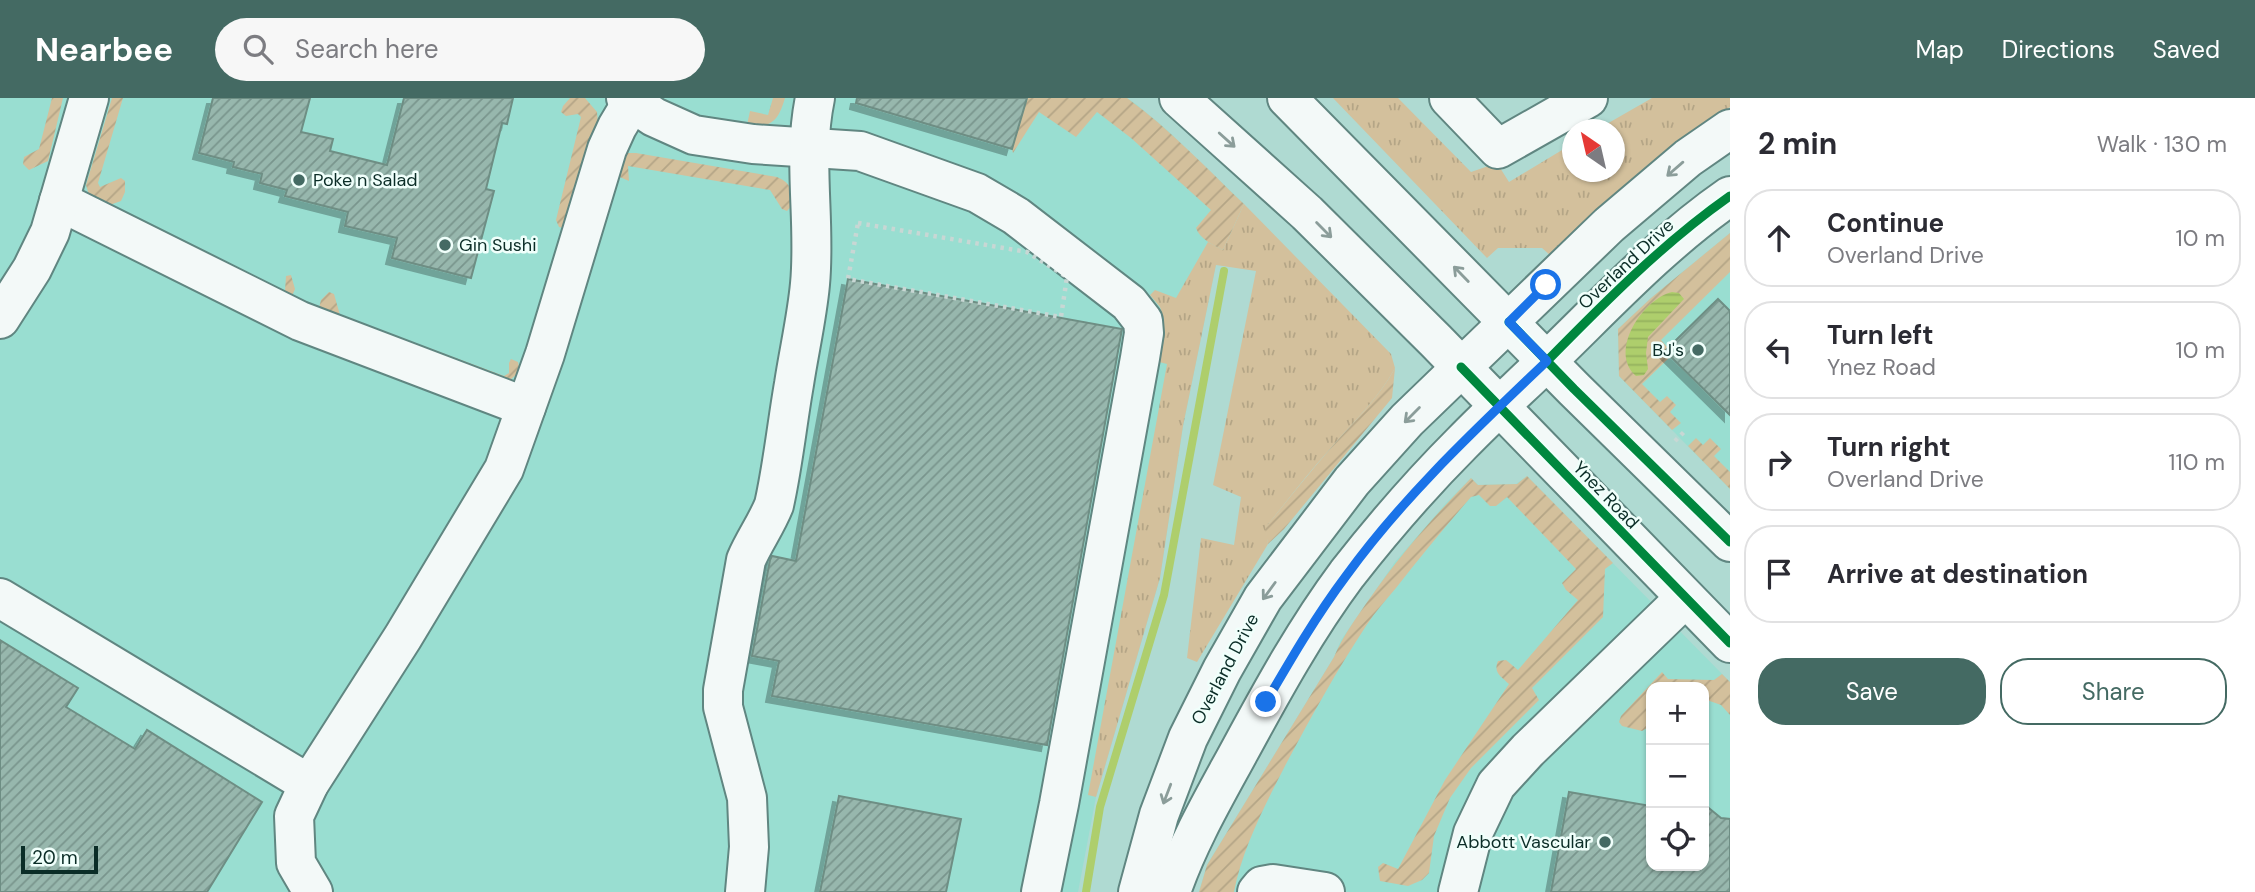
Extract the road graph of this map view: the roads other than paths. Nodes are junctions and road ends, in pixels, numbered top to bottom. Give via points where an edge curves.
1 (89, 98) edge
2 (816, 98) edge
3 (1179, 98) edge
4 (1287, 98) edge
5 (1449, 98) edge
6 (1588, 98) edge
7 (629, 100) edge
8 (1730, 129) edge
9 (809, 146) junction
10 (1730, 196) edge
11 (60, 201) junction
12 (0, 318) edge
13 (1509, 322) junction
14 (1547, 361) junction
15 (1461, 367) junction
16 (526, 407) junction
17 (1499, 407) junction
18 (1730, 542) edge
19 (0, 598) edge
20 (1685, 598) junction
21 (1730, 643) edge
22 (309, 784) junction
23 (313, 892) edge
24 (746, 892) edge
25 (1041, 892) edge
26 (1138, 892) edge
27 (1171, 892) edge
28 (1257, 892) edge
29 (1325, 892) edge
30 (1458, 892) edge

1 - 11 main road
2 - 9 main road
3 -> 15 main road, Ynez Road via 1307,213
13 -> 4 main road
5 - 6 main road via 1498,149
7 - 9 main road via 694,135
7 - 16 main road via 607,149
8 -> 13 main road, Overland Drive via 1619,217
9 - 24 main road via 810,285 774,505 746,561 723,690 725,717 747,798
9 - 25 main road via 860,152 977,193 1091,272 1143,321 1140,358
10 - 14 main road, Overland Drive via 1653,258
11 - 12 main road via 32,269
11 - 16 main road via 300,321
13 - 14 main road
13 - 15 main road, Overland Drive
14 - 17 main road, Overland Drive
14 - 18 main road
15 - 17 main road, Ynez Road
15 -> 26 main road, Overland Drive via 1352,481 1263,598 1188,738 1159,815
16 - 22 main road via 504,469 481,510
17 - 20 main road, Ynez Road
17 - 27 main road, Overland Drive via 1402,507 1304,637 1212,801
19 - 22 main road
20 - 21 main road, Ynez Road
20 - 30 main road via 1496,785 1473,833
22 - 23 main road via 294,816 294,836 296,863
28 - 29 main road via 1273,884

